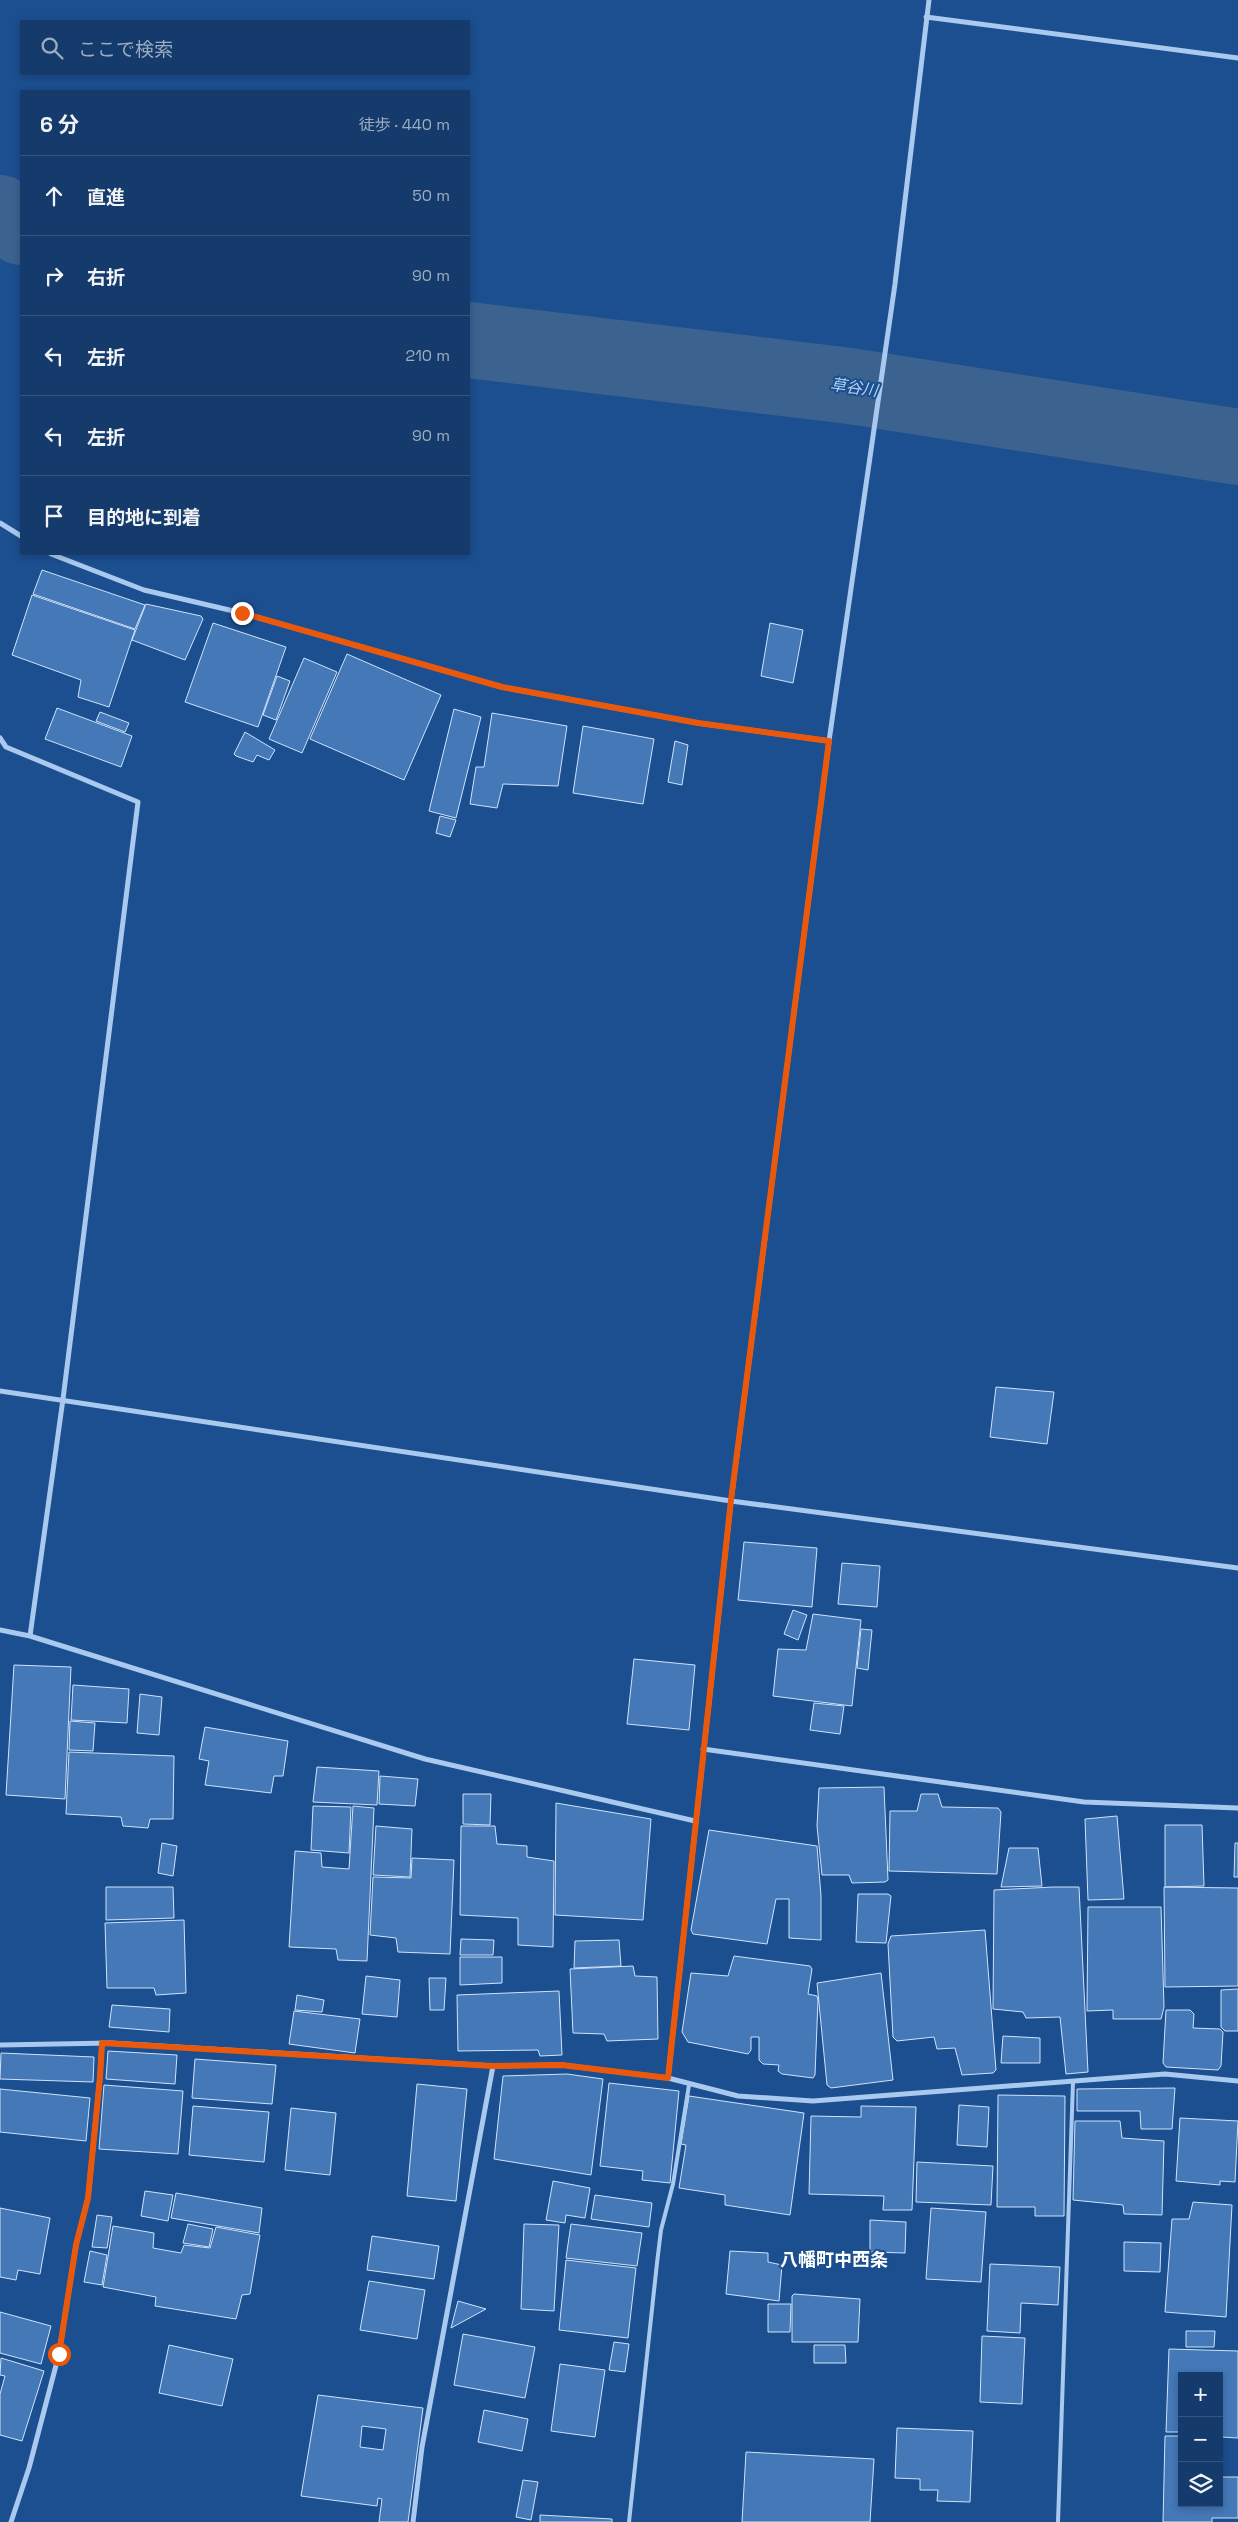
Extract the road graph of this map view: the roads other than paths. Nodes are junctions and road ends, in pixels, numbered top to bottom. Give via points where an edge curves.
1 (929, 0) edge
2 (926, 17) junction
3 (1238, 58) edge
4 (0, 522) edge
5 (20, 535) edge
6 (54, 555) edge
7 (0, 738) edge
8 (829, 741) junction
9 (0, 1391) edge
10 (63, 1399) junction
11 (731, 1500) junction
12 (1238, 1568) edge
13 (0, 1630) edge
14 (30, 1636) junction
15 (703, 1749) junction
16 (1238, 1808) edge
17 (695, 1822) junction
18 (102, 2043) junction
19 (0, 2045) edge
20 (493, 2066) junction
21 (668, 2078) junction
22 (1238, 2081) edge
23 (1073, 2082) junction
24 (689, 2085) junction
25 (11, 2522) edge
26 (413, 2522) edge
27 (629, 2522) edge
28 (1058, 2522) edge

1 - 2 street
2 - 3 street
2 - 8 street via 895,284
4 - 5 street
6 - 8 street via 144,590 269,621 502,687 698,723
7 - 10 street via 6,747 138,802
8 - 11 street
9 - 10 street
10 - 11 street
10 - 14 street
11 - 12 street
11 - 15 street
13 - 14 street
14 - 17 street via 425,1759
15 - 16 street via 1084,1802
15 - 17 street
17 - 21 street
18 - 19 street
18 - 20 street
18 - 25 street via 88,2198 76,2245 59,2354
20 - 21 street via 562,2065
20 - 26 street via 422,2447
21 - 24 street
22 - 23 street via 1165,2074
23 - 24 street via 813,2101 738,2096
23 - 28 lane
24 - 27 lane via 659,2247

